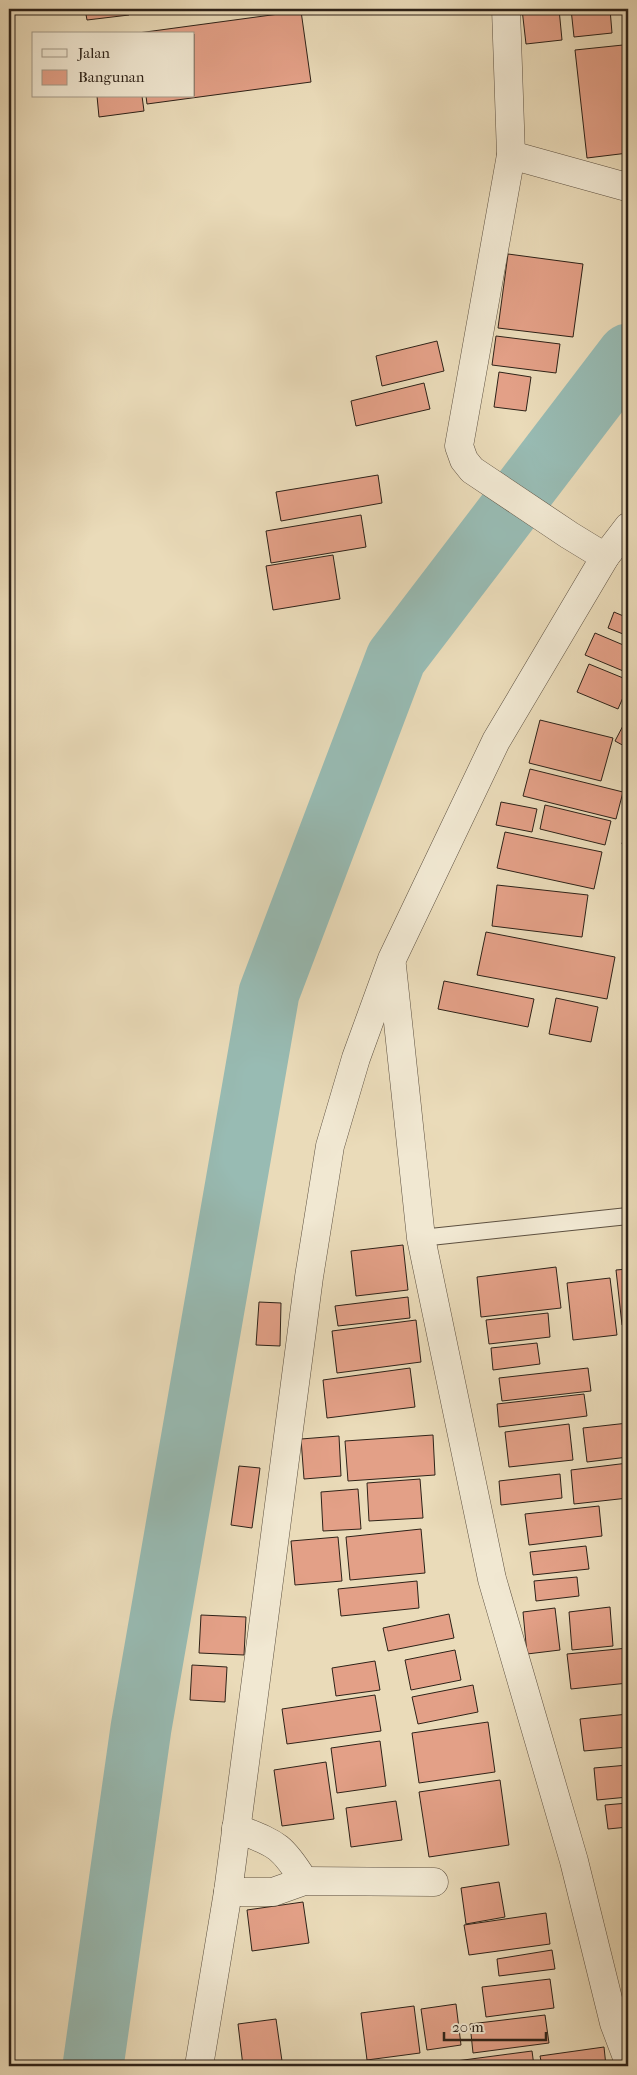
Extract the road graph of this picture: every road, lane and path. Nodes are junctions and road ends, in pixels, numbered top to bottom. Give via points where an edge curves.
1 (506, 9) edge
2 (511, 154) junction
3 (626, 186) edge
4 (628, 527) edge
5 (605, 557) junction
6 (392, 959) junction
7 (628, 1216) edge
8 (421, 1238) junction
9 (236, 1828) junction
10 (304, 1881) junction
11 (434, 1882) dead end
12 (228, 1892) junction
13 (628, 2060) edge
14 (198, 2066) edge

1 - 2 street
2 - 3 street
2 - 5 street via 459,446 472,470
4 - 5 street
5 - 6 street via 496,741
6 - 8 street
6 - 9 street via 356,1058 330,1146 308,1287
7 - 8 lane
8 - 13 street via 492,1578 574,1861 614,2023
9 - 10 street via 280,1848
9 - 12 street
10 - 11 street
10 - 12 street via 274,1892
12 - 14 street

